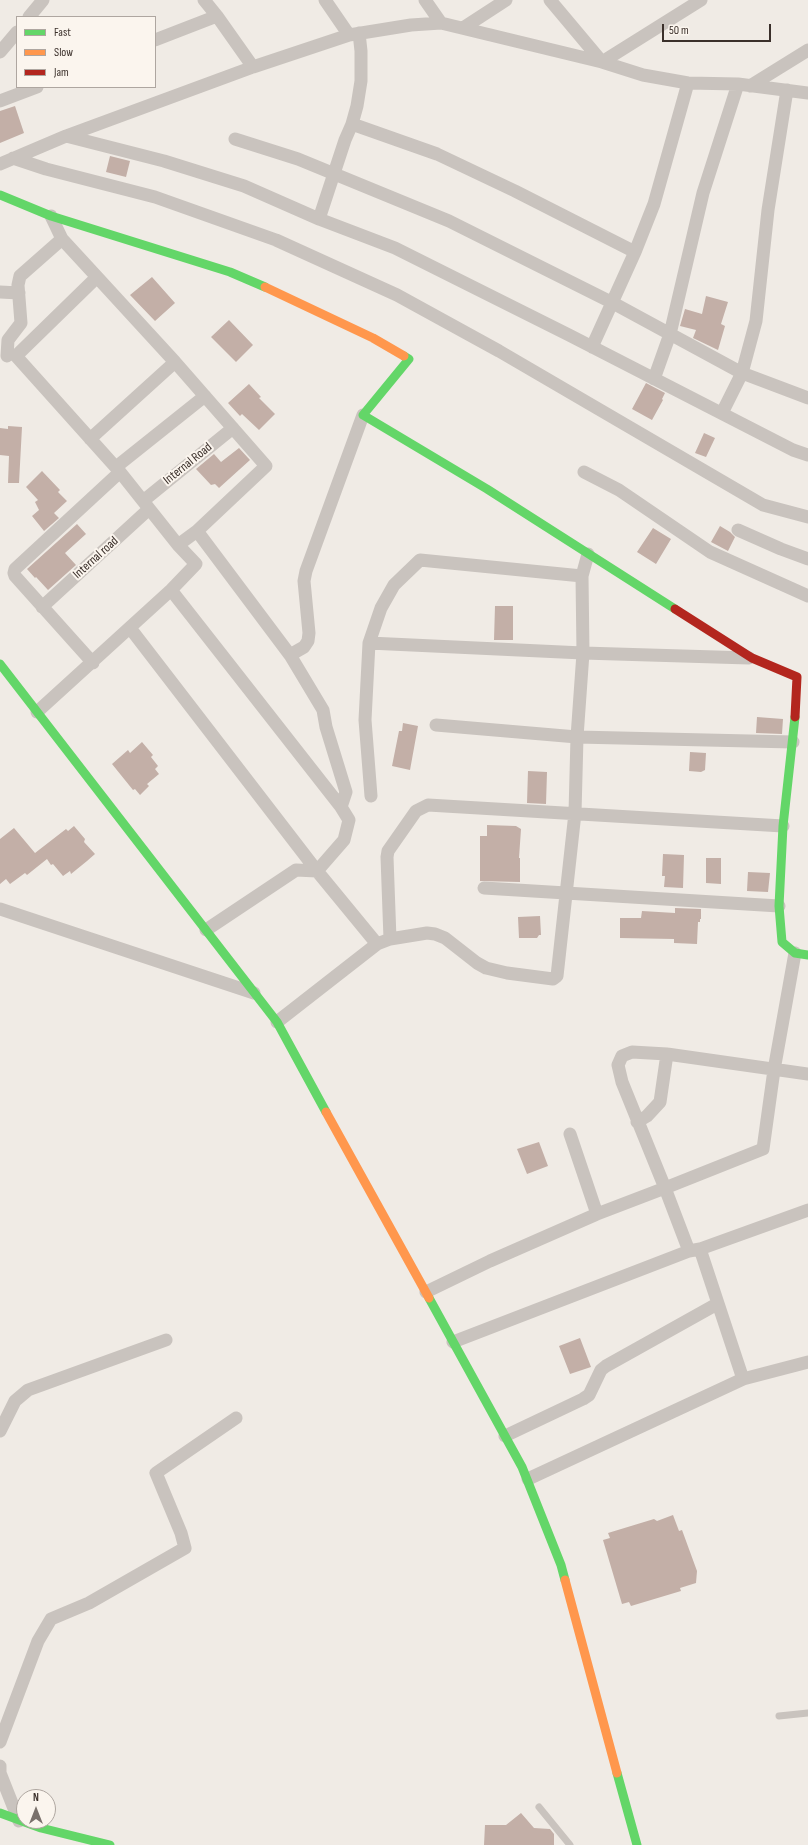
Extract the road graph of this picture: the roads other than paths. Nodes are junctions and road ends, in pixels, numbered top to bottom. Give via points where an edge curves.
1 (43, 0) edge
2 (204, 0) edge
3 (325, 0) edge
4 (425, 0) edge
5 (506, 0) edge
6 (550, 0) edge
7 (700, 0) edge
8 (30, 16) edge
9 (216, 16) junction
10 (441, 23) junction
11 (463, 28) junction
12 (16, 33) edge
13 (354, 34) junction
14 (156, 40) edge
15 (808, 50) edge
16 (0, 52) edge
17 (602, 62) junction
18 (254, 67) junction
19 (688, 83) junction
20 (744, 85) junction
21 (34, 88) edge
22 (787, 90) junction
23 (808, 93) edge
24 (0, 101) edge
25 (352, 124) junction
26 (66, 136) junction
27 (235, 139) dead end
28 (14, 158) junction
29 (0, 164) edge
30 (335, 173) junction
31 (0, 195) edge
32 (51, 216) junction
33 (319, 219) junction
34 (62, 239) junction
35 (636, 252) junction
36 (97, 278) junction
37 (0, 292) edge
38 (19, 293) junction
39 (613, 303) junction
40 (670, 334) junction
41 (592, 347) junction
42 (8, 356) edge
43 (175, 362) junction
44 (742, 373) junction
45 (654, 379) junction
46 (205, 396) junction
47 (808, 398) edge
48 (722, 414) junction
49 (363, 415) junction
50 (232, 428) junction
51 (90, 439) junction
52 (808, 455) edge
53 (118, 470) junction
54 (584, 472) dead end
55 (146, 505) junction
56 (808, 517) edge
57 (738, 530) dead end
58 (197, 531) junction
59 (178, 545) junction
60 (588, 554) junction
61 (808, 559) edge
62 (582, 576) junction
63 (171, 590) junction
64 (808, 596) edge
65 (42, 607) junction
66 (130, 628) junction
67 (369, 643) junction
68 (583, 653) junction
69 (290, 655) junction
70 (752, 658) junction
71 (93, 663) junction
72 (0, 664) edge
73 (802, 678) edge
74 (37, 712) junction
75 (436, 725) dead end
76 (577, 737) junction
77 (793, 742) junction
78 (371, 796) dead end
79 (341, 807) junction
80 (575, 813) junction
81 (783, 826) junction
82 (317, 871) junction
83 (484, 888) dead end
84 (567, 892) junction
85 (779, 906) junction
86 (0, 909) edge
87 (206, 930) junction
88 (390, 939) junction
89 (377, 944) junction
90 (795, 953) junction
91 (808, 954) edge
92 (254, 992) junction
93 (277, 1022) junction
94 (667, 1054) junction
95 (774, 1070) junction
96 (808, 1074) edge
97 (637, 1122) junction
98 (570, 1134) dead end
99 (665, 1188) junction
100 (808, 1210) edge
101 (597, 1214) junction
102 (694, 1250) junction
103 (426, 1292) junction
104 (717, 1304) junction
105 (166, 1340) dead end
106 (453, 1342) junction
107 (808, 1362) edge
108 (743, 1379) junction
109 (236, 1418) dead end
110 (0, 1431) edge
111 (505, 1436) junction
112 (528, 1479) junction
113 (808, 1713) edge
114 (779, 1716) dead end
115 (0, 1742) edge
116 (0, 1766) edge
117 (539, 1807) dead end
118 (0, 1812) edge
119 (16, 1813) edge
120 (16, 1819) edge
121 (45, 1829) edge
122 (110, 1845) edge
123 (570, 1845) edge
124 (637, 1845) edge

1 - 8 street
2 - 9 street
3 - 13 street
4 - 10 street
5 - 11 street
6 - 17 street
7 - 17 street
9 - 14 street
9 - 18 street
10 - 11 street
10 - 13 street
11 - 17 street
12 - 16 street
13 - 18 street
13 - 25 street via 361,51 361,81
15 - 20 street
17 - 19 street via 643,75
18 - 26 street
19 - 20 street
19 - 35 street via 654,204
20 - 22 street
20 - 40 street via 703,193
21 - 24 street
22 - 23 street
22 - 44 street via 768,210 756,321
25 - 30 street
25 - 35 street via 437,154
26 - 28 street
26 - 33 street via 164,161 244,186
27 - 30 street
28 - 29 street
28 - 56 street via 155,198 276,240 397,295 499,350 763,505
30 - 33 street
30 - 39 street via 449,220
31 - 32 street
32 - 34 street
32 - 49 street via 230,272 373,338 408,359
33 - 41 street via 396,248
34 - 36 street
34 - 38 street via 20,276
35 - 39 street
36 - 42 street
36 - 43 street
37 - 38 street
38 - 42 street via 21,323 8,340
39 - 40 street
39 - 41 street
40 - 44 street
40 - 45 street
41 - 45 street
42 - 51 street
43 - 46 street
43 - 51 street
44 - 47 street
44 - 48 street
45 - 48 street
46 - 50 street
46 - 53 street
48 - 52 street
49 - 60 street via 487,489
49 - 69 street via 306,571 304,581 308,641 304,647
50 - 55 street, Internal Road
50 - 58 street via 266,466
51 - 53 street
53 - 55 street
53 - 65 street via 16,569 15,576
54 - 64 street via 620,490 710,552
55 - 59 street
55 - 65 street, Internal road
57 - 61 street
58 - 59 street
58 - 69 street
59 - 63 street via 196,564
60 - 62 street
60 - 70 street
62 - 67 street via 420,560 394,585
62 - 68 street
63 - 66 street
63 - 79 street
65 - 71 street
66 - 71 street
66 - 82 street
67 - 68 street
67 - 78 street via 365,720
68 - 70 street
68 - 76 street
69 - 79 street via 323,710 346,792
70 - 73 street
71 - 74 street
72 - 74 street
73 - 77 street
74 - 87 street
75 - 76 street
76 - 77 street
76 - 80 street
77 - 81 street
79 - 82 street via 349,820 344,840
80 - 81 street
80 - 84 street
80 - 88 street via 428,805 416,811 388,851
81 - 85 street
82 - 87 street via 296,870
82 - 89 street
83 - 84 street
84 - 85 street
84 - 88 street via 559,972 553,979 486,968 445,938 435,934
85 - 90 street via 782,942
86 - 92 street
87 - 92 street
88 - 89 street
89 - 93 street
90 - 91 street
90 - 95 street
92 - 93 street
93 - 103 street
94 - 95 street
94 - 97 street via 660,1102
94 - 97 street via 632,1052 622,1056 618,1065
95 - 96 street
95 - 99 street via 763,1149
97 - 99 street
98 - 101 street
99 - 101 street
99 - 102 street
100 - 102 street
101 - 103 street
102 - 104 street
102 - 106 street
103 - 106 street
104 - 108 street
104 - 111 street via 606,1366 601,1370 589,1395 583,1399
105 - 110 street via 28,1390 15,1402
106 - 111 street
107 - 108 street
108 - 112 street
109 - 115 street via 156,1473 181,1533 184,1548 89,1603 51,1619 38,1641
111 - 112 street
112 - 124 street via 561,1565
113 - 114 lane
116 - 119 street via 0,1773
117 - 123 lane
118 - 120 street
121 - 122 street

